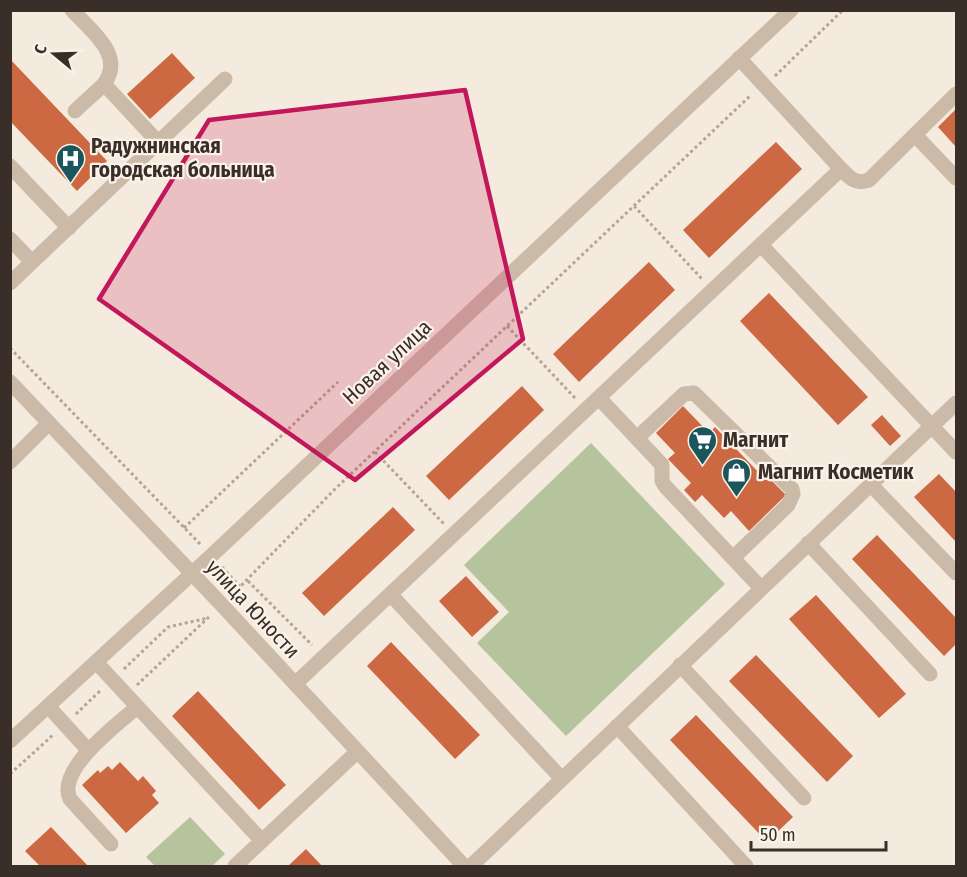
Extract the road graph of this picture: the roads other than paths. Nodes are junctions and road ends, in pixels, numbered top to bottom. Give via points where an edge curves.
1 (72, 10) edge
2 (790, 10) edge
3 (739, 58) junction
4 (225, 79) dead end
5 (104, 84) junction
6 (957, 94) edge
7 (75, 111) dead end
8 (915, 135) junction
9 (158, 142) junction
10 (10, 166) edge
11 (841, 169) junction
12 (957, 178) edge
13 (69, 228) junction
14 (10, 239) edge
15 (761, 245) junction
16 (32, 262) junction
17 (10, 283) edge
18 (10, 382) edge
19 (600, 399) junction
20 (957, 403) edge
21 (49, 423) junction
22 (932, 426) junction
23 (637, 438) junction
24 (957, 452) edge
25 (10, 462) edge
26 (871, 485) junction
27 (808, 543) junction
28 (733, 558) junction
29 (957, 573) edge
30 (192, 574) junction
31 (761, 588) junction
32 (391, 595) junction
33 (96, 662) junction
34 (680, 665) junction
35 (930, 674) dead end
36 (295, 684) junction
37 (48, 706) junction
38 (137, 707) junction
39 (617, 726) junction
40 (10, 741) edge
41 (88, 750) junction
42 (357, 752) junction
43 (562, 779) junction
44 (804, 798) dead end
45 (262, 841) junction
46 (111, 844) dead end
47 (235, 867) edge
48 (464, 867) edge
49 (471, 867) edge
50 (746, 867) edge

1 - 5 street via 108,49 110,74
2 - 3 street, Новая улица
3 - 11 street
3 - 30 street, Новая улица
4 - 9 street
5 - 7 street
5 - 9 street
6 - 8 street
8 - 11 street via 869,180 856,182
8 - 12 street
9 - 13 street
10 - 13 street
11 - 15 street
13 - 16 street
14 - 16 street
15 - 19 street
15 - 22 street
16 - 17 street
18 - 21 street, улица Юности
19 - 23 street
19 - 32 street
20 - 22 street
21 - 25 street
21 - 30 street, улица Юности
22 - 24 street
22 - 26 street
23 - 28 street via 662,465 664,486
23 - 28 street via 684,394 694,393 792,489 788,505
26 - 27 street
26 - 29 street
27 - 31 street
27 - 35 street
28 - 31 street
30 - 33 street, Новая улица
30 - 36 street, улица Юности
31 - 34 street
32 - 36 street
32 - 43 street
33 - 37 street, Новая улица
33 - 38 street
34 - 39 street
34 - 44 street
36 - 42 street, улица Юности
37 - 40 street, Новая улица
37 - 41 street
38 - 41 street
38 - 45 street
39 - 43 street
39 - 50 street
41 - 46 street via 71,774 67,792
42 - 45 street
42 - 48 street, улица Юности
43 - 49 street
45 - 47 street

